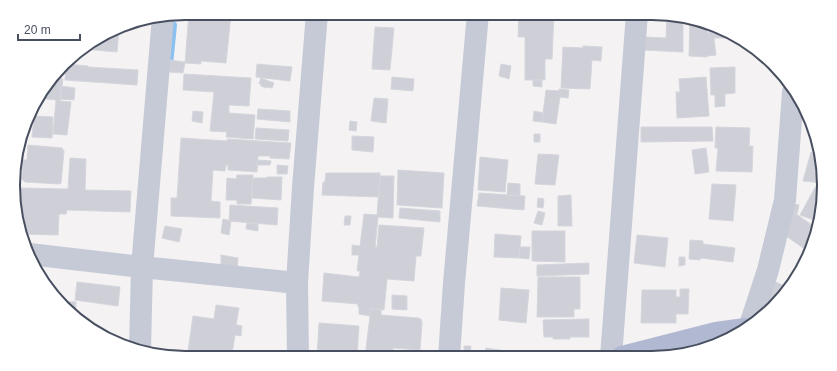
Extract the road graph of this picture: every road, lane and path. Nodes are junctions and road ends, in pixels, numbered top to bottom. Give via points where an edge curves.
1 (316, 20) edge
2 (477, 20) edge
3 (636, 20) edge
4 (163, 21) edge
5 (792, 99) edge
6 (35, 255) edge
7 (142, 267) junction
8 (297, 283) junction
9 (753, 316) edge
10 (731, 331) edge
11 (140, 344) edge
12 (298, 351) edge
13 (449, 351) edge
14 (611, 351) edge
15 (646, 351) edge

1 - 8 street
2 - 13 street
3 - 14 street
4 - 7 street
5 - 9 street via 785,200 768,270
6 - 7 street
7 - 8 street
7 - 11 street
8 - 12 street
10 - 15 main road

